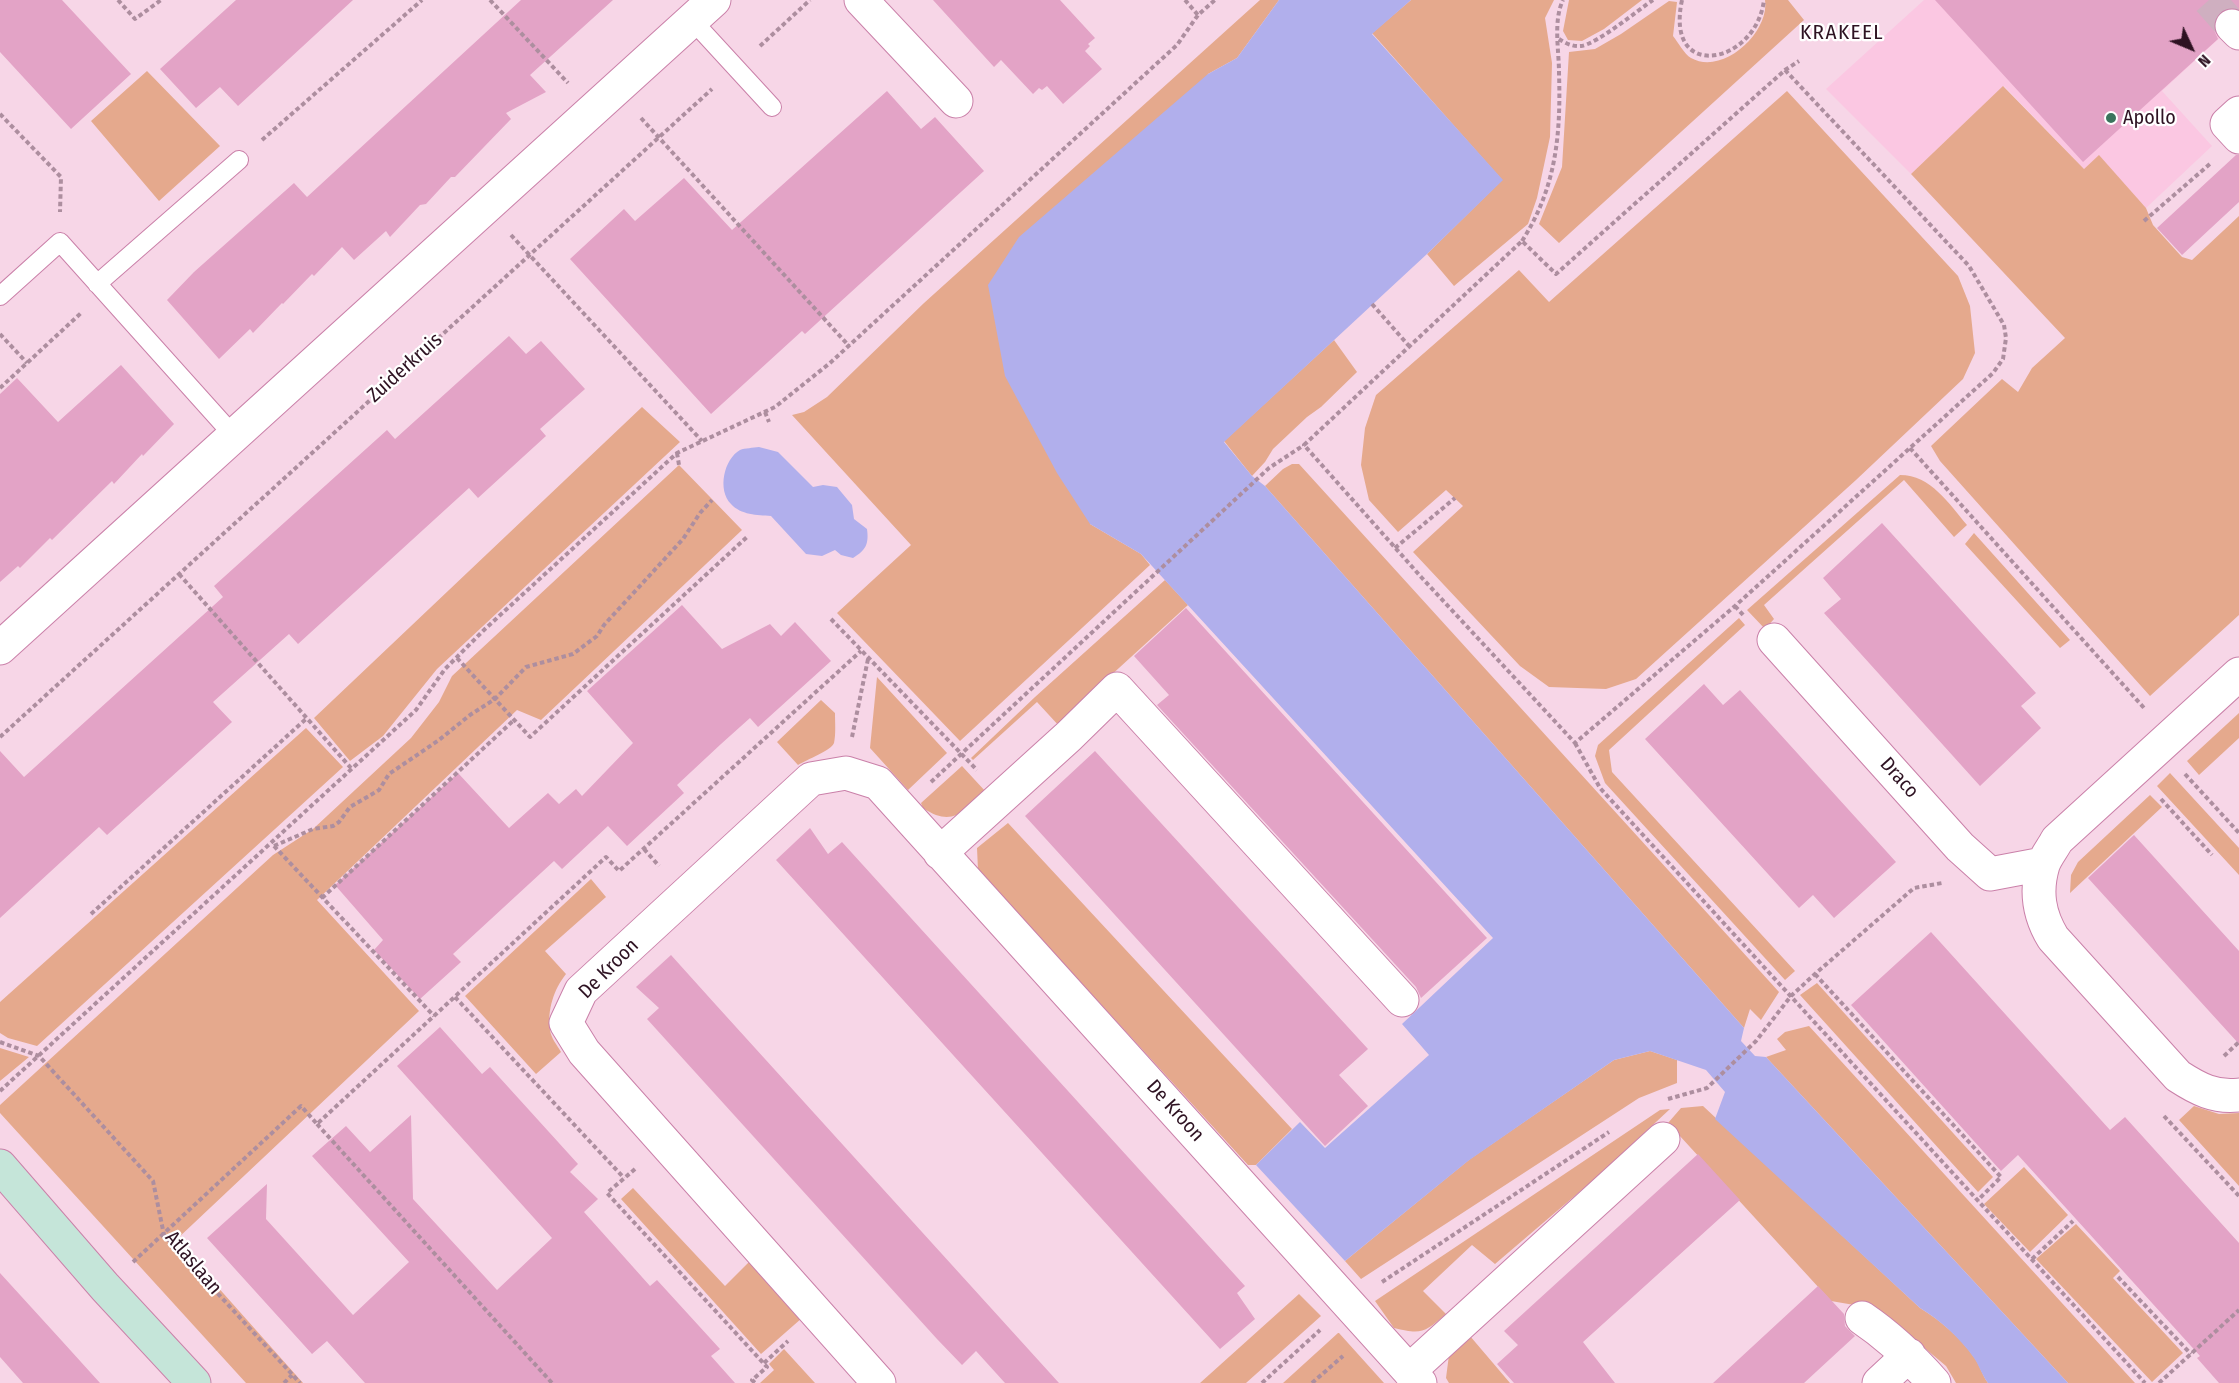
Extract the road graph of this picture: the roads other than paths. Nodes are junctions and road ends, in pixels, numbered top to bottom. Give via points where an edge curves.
1 (861, 0) edge
2 (703, 10) edge
3 (956, 101) dead end
4 (772, 107) dead end
5 (2239, 113) edge
6 (2239, 137) edge
7 (239, 160) road end
8 (100, 288) junction
9 (0, 296) edge
10 (234, 436) junction
11 (1774, 640) dead end
12 (0, 648) edge
13 (2239, 674) edge
14 (940, 853) junction
15 (2043, 864) junction
16 (1402, 1000) dead end
17 (2239, 1095) edge
18 (1663, 1139) dead end
19 (0, 1167) edge
20 (1862, 1318) dead end
21 (1909, 1355) junction
22 (1415, 1377) edge
23 (194, 1383) edge
24 (879, 1383) edge
25 (1879, 1383) edge
26 (1934, 1383) edge

1 - 3 street
2 - 4 lane via 736,68
2 - 10 street
5 - 6 street via 2227,124
7 - 8 lane
8 - 9 lane via 60,242
8 - 10 lane
10 - 12 street
11 - 15 street, Draco via 1960,847 1990,873
13 - 15 street via 2057,840
14 - 16 street via 1118,689
14 - 22 street, De Kroon
14 - 24 street, De Kroon via 878,783 846,773 811,779 581,991 566,1023 584,1052
15 - 17 street via 2038,894 2042,919 2053,938 2178,1076 2201,1091
18 - 22 street, De Kroon
19 - 23 street
20 - 21 street
21 - 25 street
21 - 26 street

